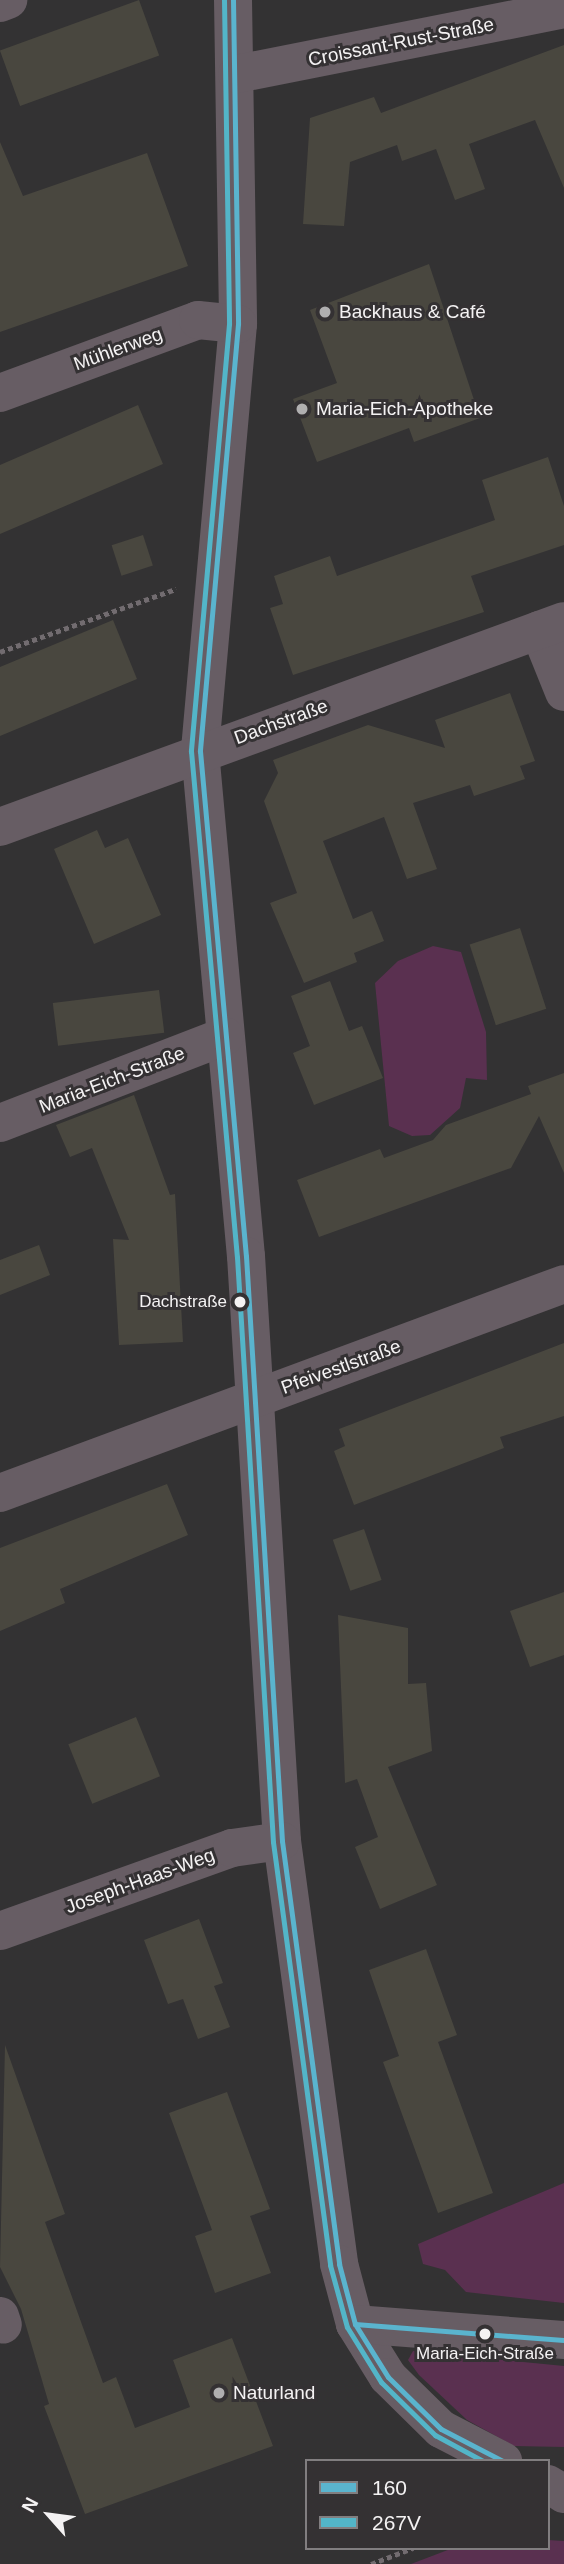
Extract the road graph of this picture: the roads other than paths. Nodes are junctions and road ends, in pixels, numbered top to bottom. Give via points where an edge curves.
1 (8, 0) edge
2 (233, 0) edge
3 (0, 3) edge
4 (564, 9) edge
5 (237, 75) junction
6 (238, 324) junction
7 (0, 393) edge
8 (551, 625) edge
9 (564, 692) edge
10 (200, 751) junction
11 (0, 827) edge
12 (225, 1036) junction
13 (0, 1123) edge
14 (564, 1284) edge
15 (256, 1399) junction
16 (0, 1493) edge
17 (282, 1841) junction
18 (0, 1931) edge
19 (355, 2325) junction
20 (564, 2340) edge
21 (499, 2459) edge

1 - 3 street
2 - 5 street
4 - 5 street, Croissant-Rust-Straße
5 - 6 street
6 - 7 street, Mühlerweg via 198,320
6 - 10 street
8 - 9 street
8 - 10 street, Dachstraße
10 - 11 street, Dachstraße
10 - 12 street
12 - 13 street, Maria-Eich-Straße
12 - 15 street
14 - 15 street, Pfeivestlstraße
15 - 16 street, Pfeivestlstraße
15 - 17 street
17 - 18 street, Joseph-Haas-Weg via 232,1848
17 - 19 street via 338,2264
19 - 20 street
19 - 21 street via 388,2377 441,2429

